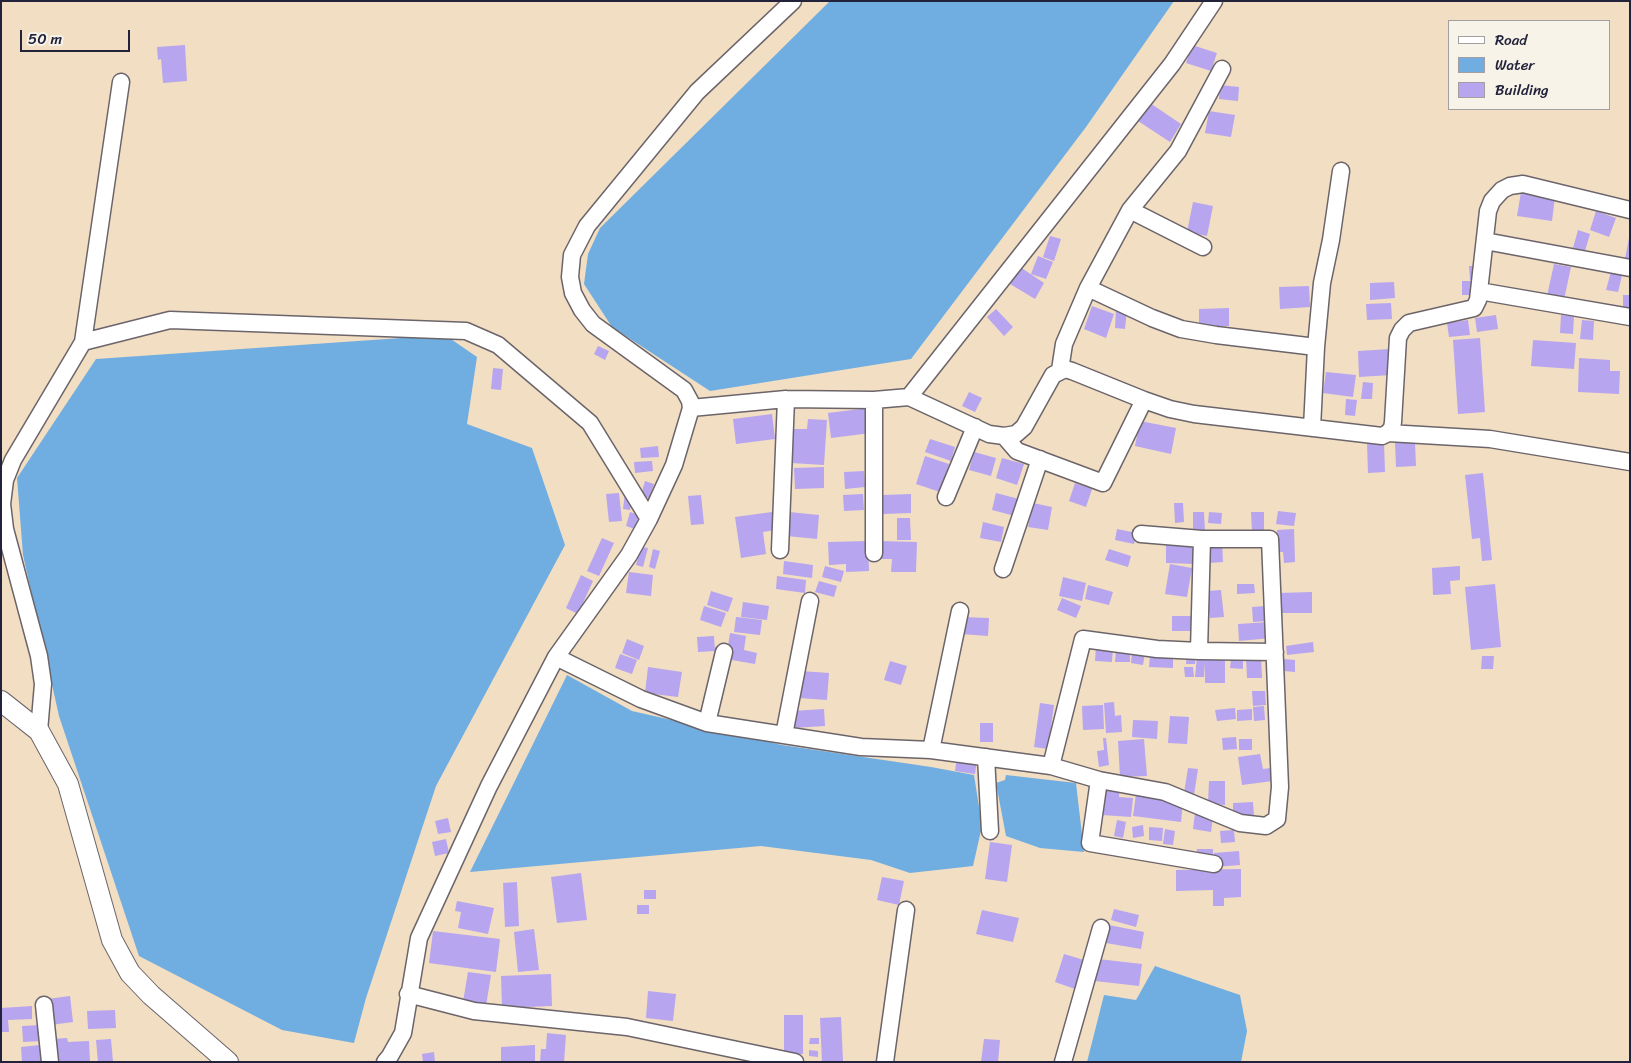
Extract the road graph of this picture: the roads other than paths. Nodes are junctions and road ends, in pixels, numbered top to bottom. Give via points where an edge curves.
1 (793, 1) edge
2 (1214, 1) edge
3 (1222, 69) dead end
4 (121, 82) dead end
5 (1341, 171) dead end
6 (1130, 210) junction
7 (1630, 210) edge
8 (1485, 241) junction
9 (1202, 247) dead end
10 (1630, 268) edge
11 (1088, 288) junction
12 (1479, 290) junction
13 (1630, 317) edge
14 (83, 342) junction
15 (1316, 347) junction
16 (1060, 370) junction
17 (909, 397) junction
18 (786, 400) junction
19 (874, 400) junction
20 (1144, 400) junction
21 (691, 408) junction
22 (975, 428) junction
23 (1312, 428) junction
24 (1388, 433) junction
25 (1004, 436) junction
26 (1040, 459) junction
27 (1630, 462) edge
28 (946, 497) dead end
29 (649, 519) junction
30 (1141, 534) dead end
31 (1202, 538) junction
32 (780, 550) dead end
33 (874, 553) dead end
34 (1003, 569) dead end
35 (810, 601) dead end
36 (960, 611) dead end
37 (1199, 651) junction
38 (724, 652) dead end
39 (1275, 652) junction
40 (556, 657) junction
41 (1, 701) edge
42 (707, 723) junction
43 (39, 731) junction
44 (784, 735) junction
45 (931, 750) junction
46 (986, 757) junction
47 (1051, 766) junction
48 (1099, 780) junction
49 (990, 831) dead end
50 (1214, 864) dead end
51 (906, 910) dead end
52 (1100, 928) dead end
53 (408, 994) junction
54 (44, 1005) dead end
55 (50, 1062) edge
56 (228, 1062) edge
57 (384, 1062) edge
58 (795, 1062) edge
59 (885, 1062) edge
60 (1063, 1062) edge

1 - 21 street via 697,92 587,226 572,255 570,277 573,293 582,310 593,324 684,390
2 - 17 street via 1172,64
3 - 6 street via 1178,151
4 - 14 street
5 - 15 street via 1322,283
6 - 9 street
6 - 11 street
7 - 8 street via 1523,184 1510,186 1492,201
8 - 10 street
8 - 12 street
11 - 15 street via 1181,329
11 - 16 street via 1064,344
12 - 13 street
12 - 24 street via 1474,308 1409,323 1402,330 1398,338 1393,422
14 - 29 street via 170,320 466,331 498,345 590,423
14 - 43 street via 4,480 5,529 39,656 43,684
15 - 23 street
16 - 20 street via 1072,370
16 - 25 street via 1053,375 1024,427 1016,434
17 - 19 street
17 - 22 street
18 - 19 street
18 - 21 street
18 - 32 street
19 - 33 street
20 - 23 street via 1194,414
20 - 26 street via 1104,483
21 - 29 street via 674,465
22 - 25 street
22 - 28 street
23 - 24 street via 1382,436
24 - 27 street via 1490,439
25 - 26 street via 1017,451
26 - 34 street
29 - 40 street via 629,554
30 - 31 street
31 - 37 street
31 - 39 street via 1270,539
35 - 44 street
36 - 45 street
37 - 39 street
37 - 47 street via 1083,639
38 - 42 street
39 - 48 street via 1280,787 1277,819 1266,826 1240,823 1165,792
40 - 42 street via 642,699
40 - 53 street via 488,786 419,938
41 - 43 main road
42 - 44 street
43 - 56 main road via 68,784 112,940 130,973
44 - 45 street via 861,748
45 - 46 street
46 - 47 street
46 - 49 street
47 - 48 street
48 - 50 street via 1090,843
51 - 59 street
52 - 60 street
53 - 57 street via 403,1033
53 - 58 street via 474,1011 627,1027
54 - 55 street

